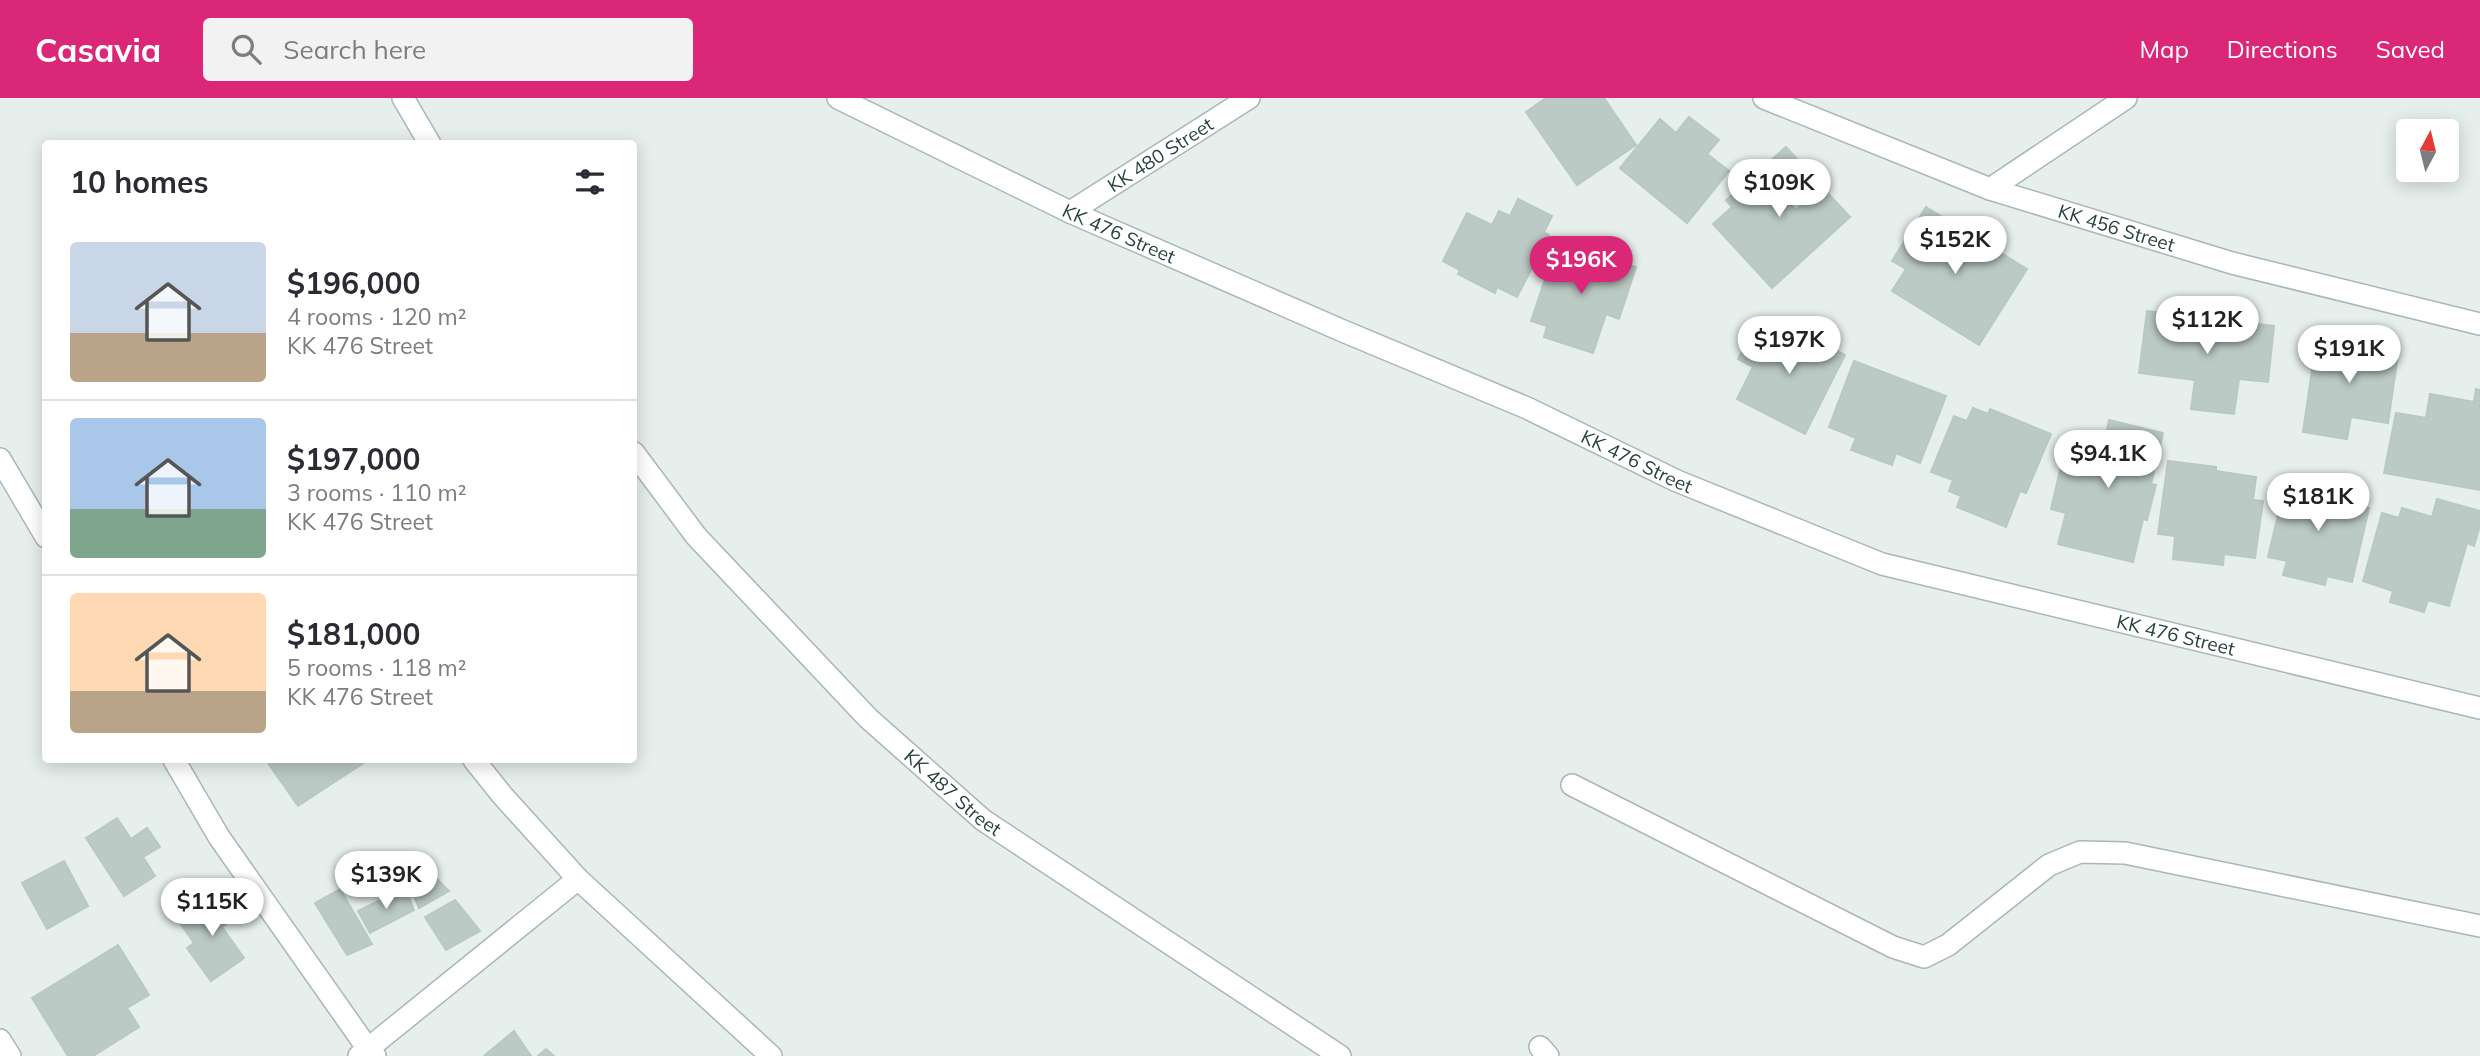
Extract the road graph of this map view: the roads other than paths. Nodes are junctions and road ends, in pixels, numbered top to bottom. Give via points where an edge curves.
1 (403, 98) edge
2 (838, 98) edge
3 (1249, 98) edge
4 (1764, 98) edge
5 (2126, 98) edge
6 (428, 140) edge
7 (1990, 189) junction
8 (1070, 212) junction
9 (2480, 324) edge
10 (637, 457) edge
11 (0, 459) edge
12 (42, 530) edge
13 (2480, 708) edge
14 (176, 763) edge
15 (476, 763) edge
16 (1572, 785) dead end
17 (578, 879) junction
18 (2480, 926) edge
19 (0, 1040) edge
20 (367, 1054) edge
21 (10, 1056) edge
22 (771, 1056) edge
23 (1340, 1056) edge

1 - 6 street
2 - 8 street, KK 476 Street
3 - 8 street, KK 480 Street
4 - 7 street, KK 456 Street
5 - 7 street
7 - 9 street, KK 456 Street via 2232,263
8 - 13 street, KK 476 Street via 1527,408 1677,481 1882,564
10 - 23 street, KK 487 Street via 696,536 868,718 983,820
11 - 12 street
14 - 20 street via 219,838
15 - 17 street
16 - 18 street via 1892,947 1924,957 1948,945 2049,864 2080,852 2125,853
17 - 20 street
17 - 22 street
19 - 21 street

